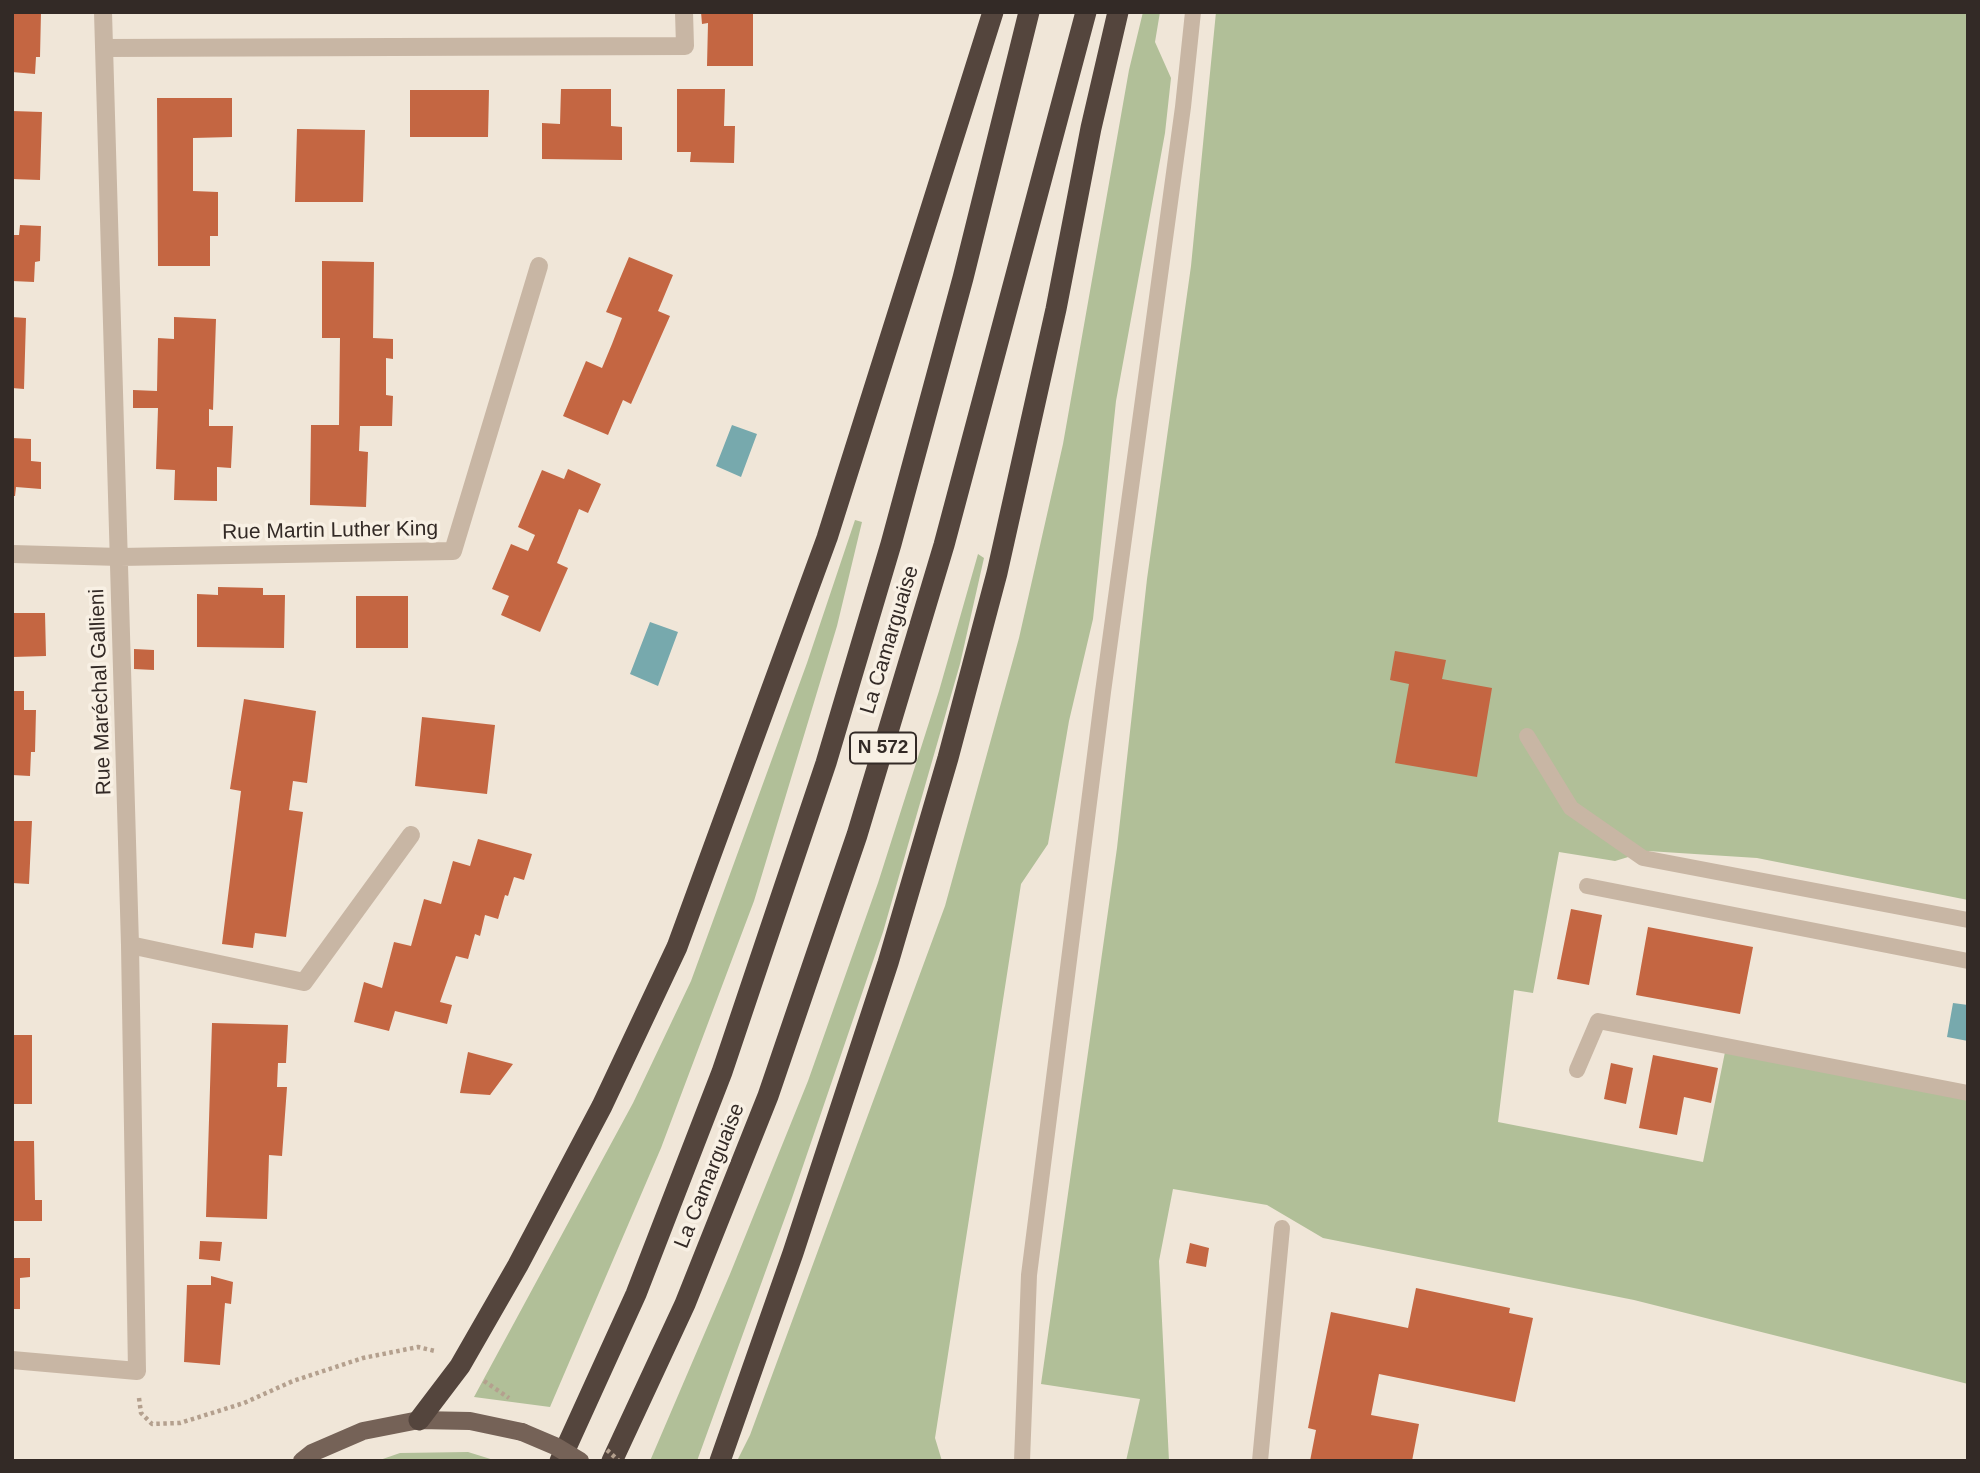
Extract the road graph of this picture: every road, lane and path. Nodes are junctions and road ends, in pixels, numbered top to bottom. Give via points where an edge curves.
1 (103, 12) edge
2 (684, 12) edge
3 (993, 12) edge
4 (1029, 12) edge
5 (1086, 12) edge
6 (1118, 12) edge
7 (1193, 12) edge
8 (104, 48) junction
9 (538, 266) dead end
10 (12, 554) edge
11 (120, 557) junction
12 (1527, 736) dead end
13 (411, 835) dead end
14 (1587, 886) dead end
15 (1968, 920) edge
16 (130, 945) junction
17 (1968, 961) edge
18 (1577, 1070) dead end
19 (1968, 1093) edge
20 (1282, 1227) dead end
21 (12, 1360) edge
22 (460, 1366) junction
23 (137, 1371) junction
24 (516, 1402) dead end
25 (419, 1420) junction
26 (302, 1461) edge
27 (561, 1461) edge
28 (580, 1461) edge
29 (612, 1461) edge
30 (720, 1461) edge
31 (1022, 1461) edge
32 (1259, 1461) edge

1 - 8 street, Rue Maréchal Gallieni
2 - 8 street via 685,46
3 - 22 highway via 827,538 677,947 602,1106
4 - 27 highway, La Camarguaise / N 572 via 895,531 826,763 722,1072 636,1294
5 - 29 highway, La Camarguaise / N 572 via 944,545 857,835 768,1096 685,1304
6 - 30 highway via 998,573 948,758 888,963
7 - 31 lane via 1029,1275
8 - 11 street, Rue Maréchal Gallieni
9 - 11 street, Rue Martin Luther King via 453,551
10 - 11 street
11 - 16 street, Rue Maréchal Gallieni
12 - 15 lane via 1571,808 1643,858
13 - 16 street via 304,982
14 - 17 lane
16 - 23 street, Rue Maréchal Gallieni
18 - 19 lane via 1598,1021
20 - 32 lane
21 - 23 street
22 - 23 path via 432,1349 418,1347 363,1357 244,1403 180,1423 152,1424 141,1413
22 - 24 path
22 - 25 highway
25 - 26 main road via 363,1431
25 - 28 main road, bridge via 470,1421 522,1432

